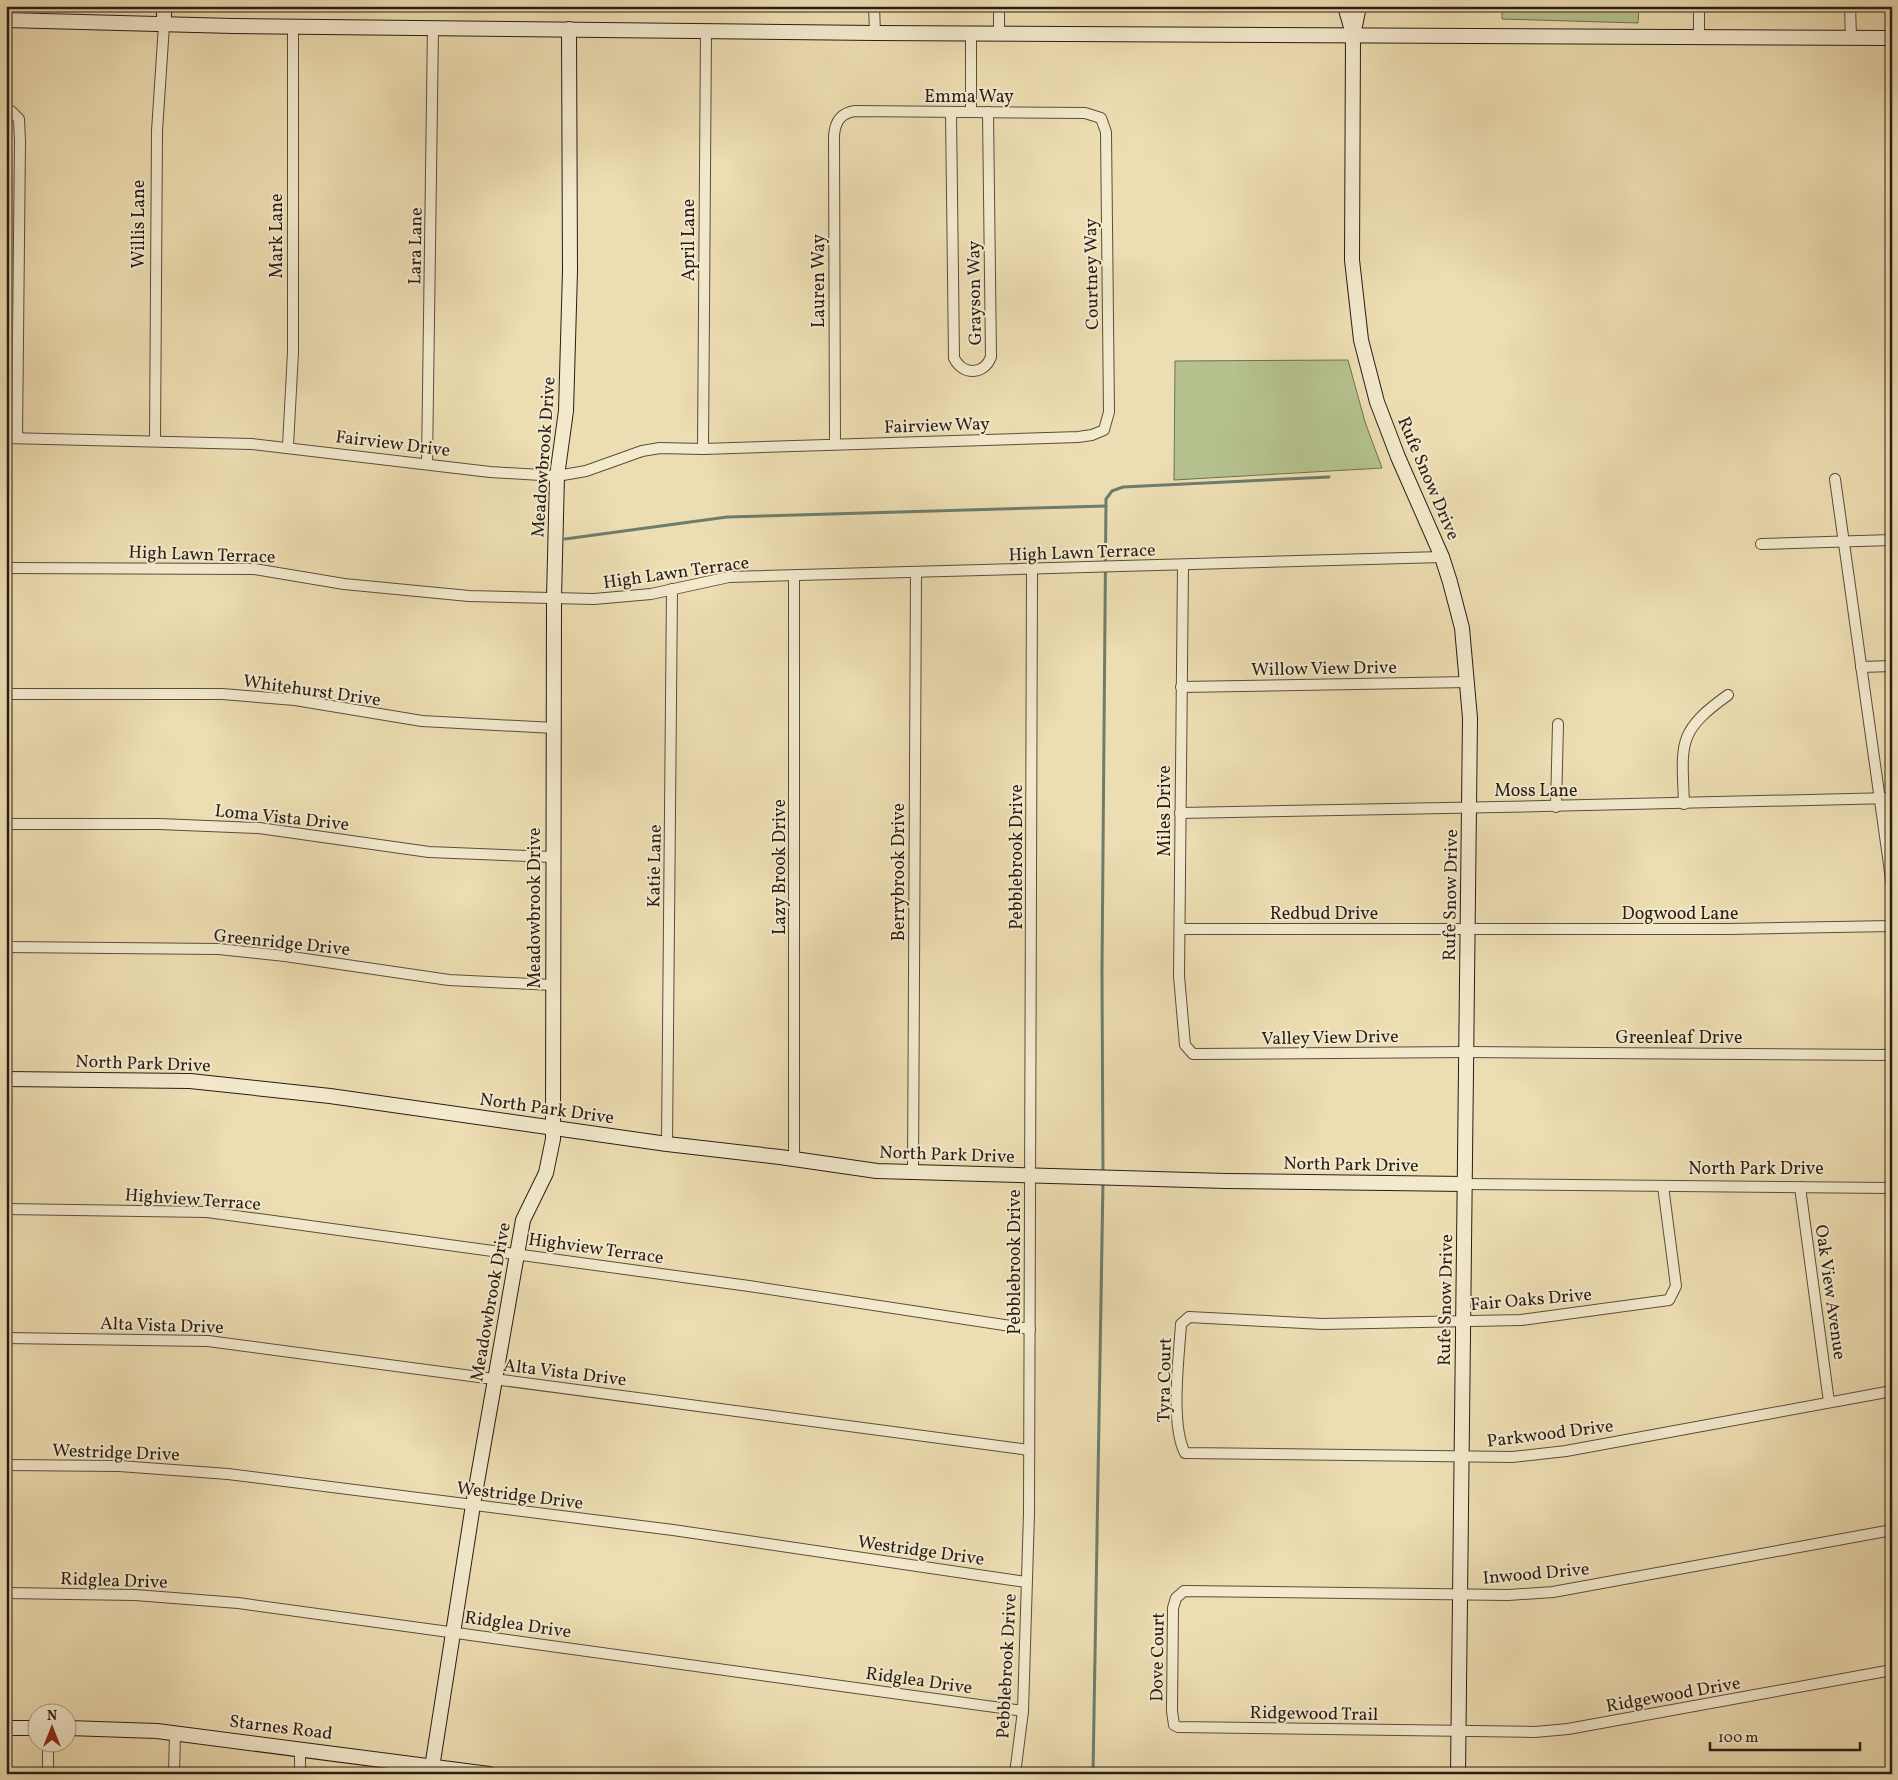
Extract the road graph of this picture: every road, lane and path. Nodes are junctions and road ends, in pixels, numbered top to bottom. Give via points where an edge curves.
1 (164, 6) edge
2 (874, 6) edge
3 (999, 6) edge
4 (1345, 6) edge
5 (1359, 6) edge
6 (1699, 6) edge
7 (1850, 6) edge
8 (6, 20) edge
9 (164, 24) junction
10 (292, 26) junction
11 (433, 28) junction
12 (569, 29) junction
13 (706, 30) junction
14 (875, 32) junction
15 (971, 33) junction
16 (999, 33) junction
17 (1353, 36) junction
18 (1699, 37) junction
19 (1851, 38) junction
20 (1892, 38) edge
21 (6, 111) edge
22 (951, 112) junction
23 (971, 112) junction
24 (988, 112) junction
25 (1101, 118) joint
26 (839, 119) joint
27 (1104, 430) joint
28 (12, 438) edge
29 (156, 441) junction
30 (835, 444) junction
31 (288, 446) junction
32 (770, 446) joint
33 (703, 449) junction
34 (427, 464) junction
35 (557, 476) junction
36 (1835, 479) dead end
37 (1892, 540) edge
38 (1844, 542) junction
39 (1761, 544) dead end
40 (1442, 557) junction
41 (1183, 565) junction
42 (6, 568) edge
43 (1032, 569) junction
44 (916, 572) junction
45 (794, 576) junction
46 (672, 589) junction
47 (554, 598) junction
48 (1892, 666) edge
49 (1861, 667) junction
50 (1468, 682) junction
51 (1181, 687) junction
52 (6, 694) edge
53 (1728, 695) dead end
54 (1558, 724) dead end
55 (554, 728) junction
56 (1880, 798) junction
57 (1892, 798) edge
58 (1684, 804) junction
59 (1470, 806) junction
60 (1556, 806) junction
61 (1180, 813) junction
62 (6, 824) edge
63 (553, 857) junction
64 (1892, 886) edge
65 (1892, 926) edge
66 (1180, 929) junction
67 (1468, 929) junction
68 (6, 947) edge
69 (552, 985) junction
70 (1467, 1052) junction
71 (1193, 1054) joint
72 (1892, 1055) edge
73 (6, 1079) edge
74 (553, 1127) junction
75 (667, 1144) junction
76 (794, 1159) junction
77 (913, 1173) junction
78 (1030, 1176) junction
79 (1465, 1184) junction
80 (1663, 1186) junction
81 (1800, 1187) junction
82 (1892, 1188) edge
83 (6, 1209) edge
84 (517, 1254) junction
85 (1189, 1317) joint
86 (1463, 1322) junction
87 (1030, 1329) junction
88 (6, 1338) edge
89 (495, 1379) junction
90 (1892, 1391) edge
91 (1829, 1402) junction
92 (1182, 1447) joint
93 (1029, 1450) junction
94 (1462, 1458) junction
95 (6, 1465) edge
96 (472, 1505) junction
97 (1892, 1530) edge
98 (1026, 1582) junction
99 (6, 1593) edge
100 (1179, 1594) joint
101 (1460, 1594) junction
102 (454, 1632) junction
103 (1892, 1670) edge
104 (1022, 1711) junction
105 (1173, 1721) joint
106 (6, 1728) edge
107 (28, 1728) edge
108 (78, 1729) edge
109 (1458, 1732) junction
110 (175, 1734) junction
111 (300, 1748) junction
112 (48, 1752) edge
113 (431, 1770) edge
114 (48, 1774) edge
115 (174, 1774) edge
116 (300, 1774) edge
117 (489, 1774) edge
118 (1015, 1774) edge
119 (1458, 1774) edge

1 - 9 street, Willis Lane
2 - 14 street
3 - 16 street
4 - 17 street, Rufe Snow Drive
5 - 17 street, Rufe Snow Drive
6 - 18 street
7 - 19 street
8 - 9 street
9 - 10 street
9 - 29 street, Willis Lane via 157,131
10 - 11 street
10 - 31 street, Mark Lane via 293,352
11 - 12 street
11 - 34 street, Lara Lane
12 - 13 street
12 - 35 street, Meadowbrook Drive via 570,271 566,410
13 - 14 street
13 - 33 street, April Lane
14 - 15 street
15 - 16 street
15 - 23 street
16 - 17 street
17 - 18 street
17 - 40 street, Rufe Snow Drive via 1352,260 1361,340 1380,411
18 - 19 street
19 - 20 street
21 - 28 street via 19,119 20,141
22 - 23 street, Emma Way
22 - 24 street, Grayson Way via 954,358 961,367 974,372 988,365 991,357
22 - 26 street, Emma Way via 855,112
23 - 24 street, Emma Way
24 - 25 street, Emma Way via 1085,113
25 - 27 street, Courtney Way via 1106,132 1109,392 1108,422
26 - 30 street, Lauren Way via 834,127
27 - 30 street, Fairview Way via 1078,437
28 - 29 street, Fairview Drive
29 - 31 street, Fairview Drive
30 - 32 street, Fairview Way
31 - 34 street, Fairview Drive
32 - 33 street, Fairview Drive
33 - 35 street, Fairview Drive via 642,451 586,471
34 - 35 street, Fairview Drive
35 - 47 street, Meadowbrook Drive
36 - 38 street
37 - 38 street
38 - 39 street
38 - 49 street
40 - 41 street, High Lawn Terrace
40 - 50 street, Rufe Snow Drive via 1462,628
41 - 43 street, High Lawn Terrace
41 - 51 street, Miles Drive
42 - 47 street, High Lawn Terrace via 254,569 344,584 469,596
43 - 44 street, High Lawn Terrace
43 - 78 street, Pebblebrook Drive
44 - 45 street, High Lawn Terrace
44 - 77 street, Berrybrook Drive
45 - 46 street, High Lawn Terrace via 729,577
45 - 76 street, Lazy Brook Drive
46 - 47 street, High Lawn Terrace via 594,600
46 - 75 street, Katie Lane
47 - 55 street, Meadowbrook Drive
48 - 49 street
49 - 56 street
50 - 51 street, Willow View Drive
50 - 59 street, Rufe Snow Drive
51 - 61 street, Miles Drive
52 - 55 street, Whitehurst Drive via 222,694 296,700 422,721
53 - 58 street via 1698,718 1685,741
54 - 60 street
55 - 63 street, Meadowbrook Drive
56 - 57 street, Moss Lane
56 - 58 street, Moss Lane
56 - 64 street
58 - 60 street, Moss Lane
59 - 60 street, Moss Lane
59 - 61 street, Moss Lane
59 - 67 street, Rufe Snow Drive
61 - 66 street, Miles Drive
62 - 63 street, Loma Vista Drive via 259,828 429,852
63 - 69 street, Meadowbrook Drive
65 - 67 street, Dogwood Lane
66 - 67 street, Redbud Drive
66 - 71 street, Miles Drive via 1183,1034 1185,1045
67 - 70 street, Rufe Snow Drive
68 - 69 street, Greenridge Drive via 219,949 449,980
69 - 74 street, Meadowbrook Drive
70 - 71 street, Valley View Drive
70 - 72 street, Greenleaf Drive
70 - 79 street, Rufe Snow Drive
73 - 74 street, North Park Drive via 190,1081 330,1096
74 - 75 street, North Park Drive
74 - 84 street, Meadowbrook Drive via 552,1152 546,1173 523,1220
75 - 76 street, North Park Drive
76 - 77 street, North Park Drive
77 - 78 street, North Park Drive
78 - 79 street, North Park Drive
78 - 87 street, Pebblebrook Drive
79 - 80 street, North Park Drive
79 - 86 street, Rufe Snow Drive
80 - 81 street, North Park Drive
80 - 86 street, Fair Oaks Drive via 1676,1286 1669,1300 1521,1320
81 - 82 street, North Park Drive
81 - 91 street, Oak View Avenue
83 - 84 street, Highview Terrace via 207,1212
84 - 87 street, Highview Terrace
84 - 89 street, Meadowbrook Drive
85 - 86 street, Fair Oaks Drive via 1322,1324
85 - 92 street, Tyra Court via 1181,1324 1177,1372 1178,1425
86 - 94 street, Rufe Snow Drive
87 - 93 street, Pebblebrook Drive
88 - 89 street, Alta Vista Drive via 208,1341
89 - 93 street, Alta Vista Drive
89 - 96 street, Meadowbrook Drive
90 - 91 street, Parkwood Drive
91 - 94 street, Parkwood Drive via 1566,1451
92 - 94 street, Parkwood Drive via 1190,1455
93 - 98 street, Pebblebrook Drive
94 - 101 street, Rufe Snow Drive
95 - 96 street, Westridge Drive via 119,1466 228,1474
96 - 98 street, Westridge Drive via 672,1530
96 - 102 street, Meadowbrook Drive
97 - 101 street, Inwood Drive via 1553,1592
98 - 104 street, Pebblebrook Drive
99 - 102 street, Ridglea Drive via 136,1596 238,1603
100 - 101 street, Inwood Drive via 1184,1591
100 - 105 street, Dove Court via 1173,1608
101 - 109 street, Rufe Snow Drive
102 - 104 street, Ridglea Drive
102 - 113 street, Meadowbrook Drive
103 - 109 street, Ridgewood Drive via 1568,1729
104 - 118 street, Pebblebrook Drive
105 - 109 street, Ridgewood Trail via 1178,1727
106 - 107 street
108 - 110 street, Starnes Road
109 - 119 street, Rufe Snow Drive
110 - 111 street, Starnes Road
110 - 115 street
111 - 113 street, Starnes Road
111 - 116 street
112 - 114 street
113 - 117 street, Starnes Road

